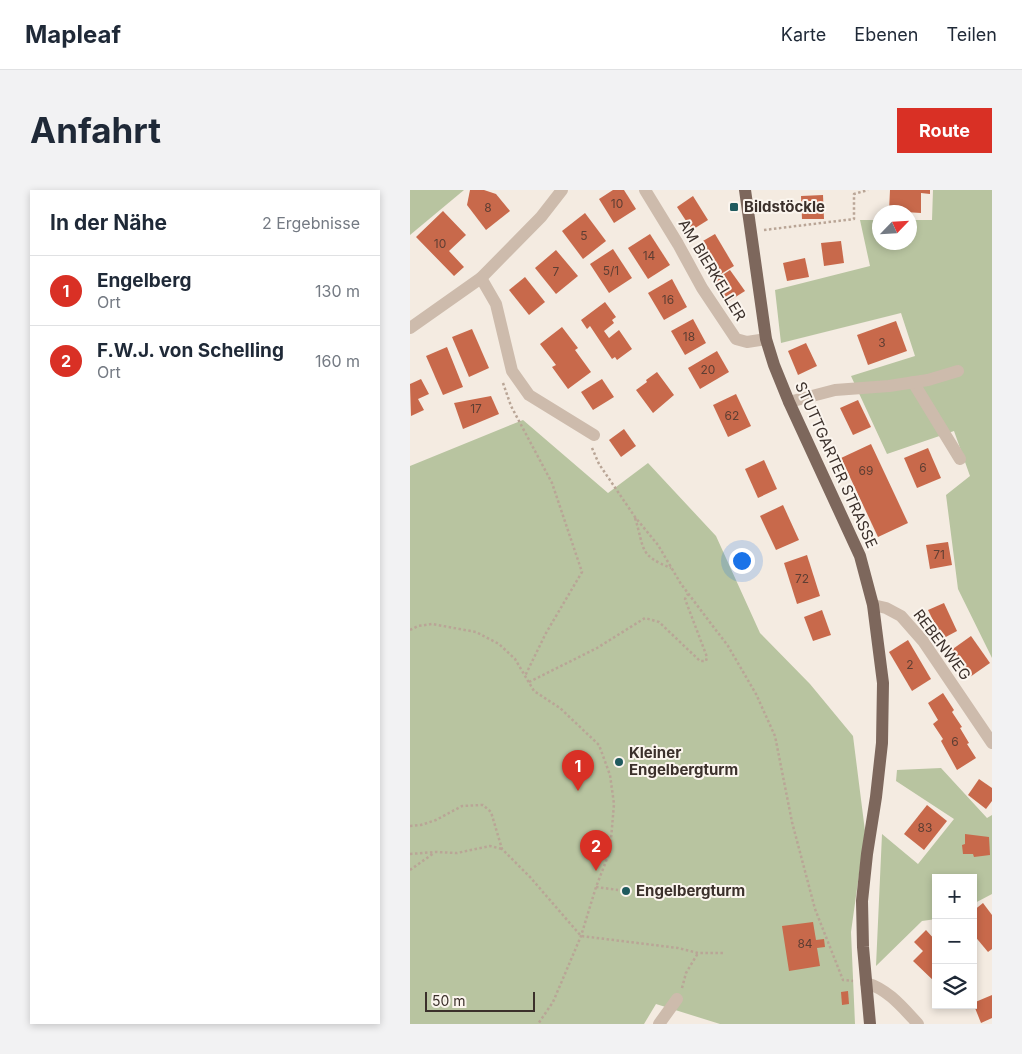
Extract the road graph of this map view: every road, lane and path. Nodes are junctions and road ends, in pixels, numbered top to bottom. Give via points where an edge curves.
1 (562, 190) edge
2 (646, 190) edge
3 (745, 190) edge
4 (868, 190) edge
5 (750, 232) junction
6 (481, 278) junction
7 (410, 328) edge
8 (766, 338) junction
9 (958, 371) dead end
10 (503, 380) dead end
11 (913, 382) junction
12 (789, 402) junction
13 (582, 429) junction
14 (594, 435) dead end
15 (960, 459) dead end
16 (635, 517) junction
17 (671, 568) junction
18 (688, 594) junction
19 (873, 605) junction
20 (410, 630) edge
21 (525, 676) junction
22 (529, 682) junction
23 (992, 743) edge
24 (410, 826) edge
25 (502, 849) junction
26 (435, 852) junction
27 (410, 854) edge
28 (410, 870) edge
29 (596, 887) junction
30 (618, 890) dead end
31 (581, 936) junction
32 (698, 953) junction
33 (723, 953) dead end
34 (866, 983) junction
35 (677, 999) joint
36 (538, 1024) edge
37 (659, 1024) edge
38 (870, 1024) edge
39 (918, 1024) edge

1 - 6 street via 541,217
2 - 8 street, AM BIERKELLER via 736,340 747,342
3 - 5 main road, STUTTGARTER STRASSE
4 - 5 path via 854,194 854,219
5 - 8 main road, STUTTGARTER STRASSE
6 - 7 street
6 - 13 street via 496,304 512,371 529,395
8 - 12 main road, STUTTGARTER STRASSE
9 - 11 street
10 - 21 path via 511,406 552,483 582,572
11 - 12 street via 835,390
11 - 15 street
12 - 19 main road, STUTTGARTER STRASSE via 860,556
13 - 14 street
13 - 16 path via 599,464
16 - 17 path via 658,545
16 - 17 path via 644,553
17 - 18 path
18 - 22 path via 685,599 707,656 706,661 700,661 659,622 645,618 597,648
18 - 34 path via 728,646 756,694 775,736 792,822 815,910 844,980
19 - 23 street, REBENWEG via 901,616 923,641
19 - 34 main road, STUTTGARTER STRASSE via 883,682 882,743 862,901
20 - 21 path via 432,624 476,632 499,644 515,659
21 - 22 path
22 - 29 path via 534,691 560,708 599,745 610,775 614,804 610,851
24 - 25 path via 436,820 462,806 483,805 491,812
25 - 26 path via 490,846
25 - 31 path
26 - 27 path
26 - 28 path
29 - 30 path
29 - 31 path
31 - 32 path
31 - 36 path via 553,1002
32 - 33 path
32 - 35 path via 686,973
34 - 38 main road, STUTTGARTER STRASSE
34 - 39 street via 889,994
35 - 37 street

